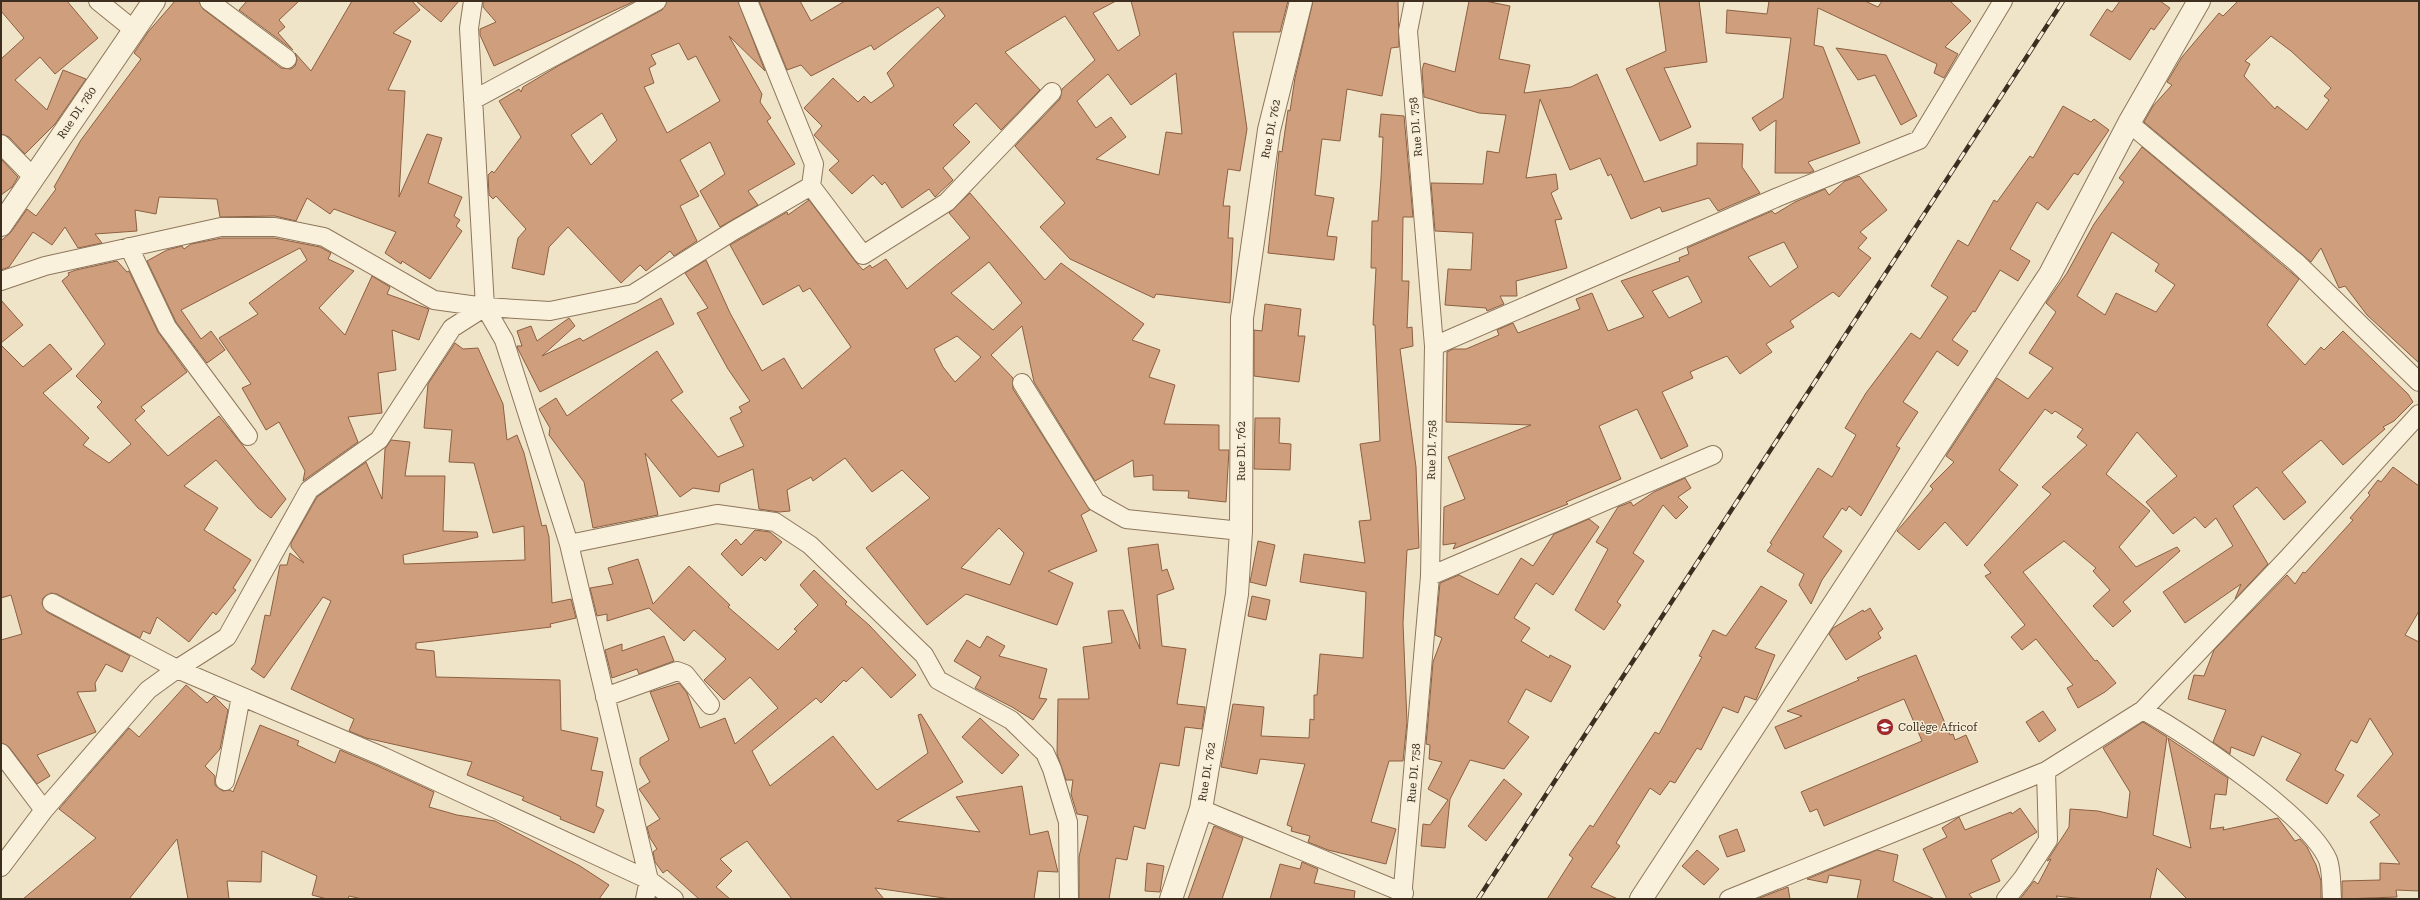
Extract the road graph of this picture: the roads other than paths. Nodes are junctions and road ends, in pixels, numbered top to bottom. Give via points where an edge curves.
1 (98, 1) edge
2 (154, 1) edge
3 (209, 1) edge
4 (473, 1) edge
5 (657, 1) edge
6 (748, 1) edge
7 (1301, 1) edge
8 (1414, 1) edge
9 (2003, 1) edge
10 (2199, 1) edge
11 (134, 30) junction
12 (286, 59) dead end
13 (1052, 92) dead end
14 (473, 100) junction
15 (2129, 123) junction
16 (1, 144) edge
17 (33, 177) junction
18 (811, 186) junction
19 (1, 225) edge
20 (129, 247) junction
21 (1, 281) edge
22 (485, 307) junction
23 (1434, 346) junction
24 (2419, 382) edge
25 (1022, 383) dead end
26 (2419, 414) edge
27 (248, 436) dead end
28 (1713, 455) dead end
29 (1241, 530) junction
30 (569, 544) junction
31 (1430, 576) junction
32 (52, 603) dead end
33 (176, 669) junction
34 (240, 696) junction
35 (605, 697) junction
36 (710, 705) dead end
37 (2143, 710) junction
38 (1, 753) edge
39 (2046, 770) junction
40 (225, 781) dead end
41 (1201, 809) junction
42 (44, 810) junction
43 (1, 866) edge
44 (649, 880) junction
45 (1403, 896) edge
46 (645, 899) edge
47 (674, 899) edge
48 (1069, 899) edge
49 (1172, 899) edge
50 (1641, 899) edge
51 (1729, 899) edge
52 (2006, 899) edge
53 (2332, 899) edge

1 - 11 street
2 - 11 street, Rue DI. 780
3 - 12 street
4 - 14 street via 469,28
5 - 14 street
6 - 18 street via 814,164
7 - 29 street, Rue DI. 762 via 1269,130 1242,318
8 - 23 street, Rue DI. 758 via 1408,31
9 - 23 street via 1919,140
10 - 15 street
11 - 17 street, Rue DI. 780
13 - 18 street via 947,202 864,255
14 - 22 street
15 - 24 street via 2297,263
15 - 50 street via 2050,274
16 - 17 street
17 - 19 street, Rue DI. 780
18 - 22 street via 633,294 550,311
20 - 21 street via 45,266
20 - 22 street via 221,227 275,228 324,238 434,300
20 - 27 street via 166,327
22 - 30 street via 504,340
22 - 33 street via 452,328 379,440 309,490 227,637
23 - 31 street, Rue DI. 758
25 - 29 street via 1096,502 1126,519
26 - 37 street via 2287,559
28 - 31 street
29 - 41 street, Rue DI. 762 via 1237,594
30 - 35 street
30 - 48 street via 717,514 775,522 810,544 924,655 938,680 1011,720 1045,753 1068,822
31 - 45 street, Rue DI. 758
32 - 33 street
33 - 34 street
33 - 42 street via 148,690
34 - 40 street
34 - 44 street via 384,757
35 - 36 street via 677,671 685,674
35 - 44 street
37 - 39 street
37 - 53 street via 2171,726 2269,796 2314,839 2328,860
38 - 42 street
39 - 51 street
39 - 52 street via 2048,840
41 - 45 street
41 - 49 street, Rue DI. 762
42 - 43 street
44 - 46 street
44 - 47 street

